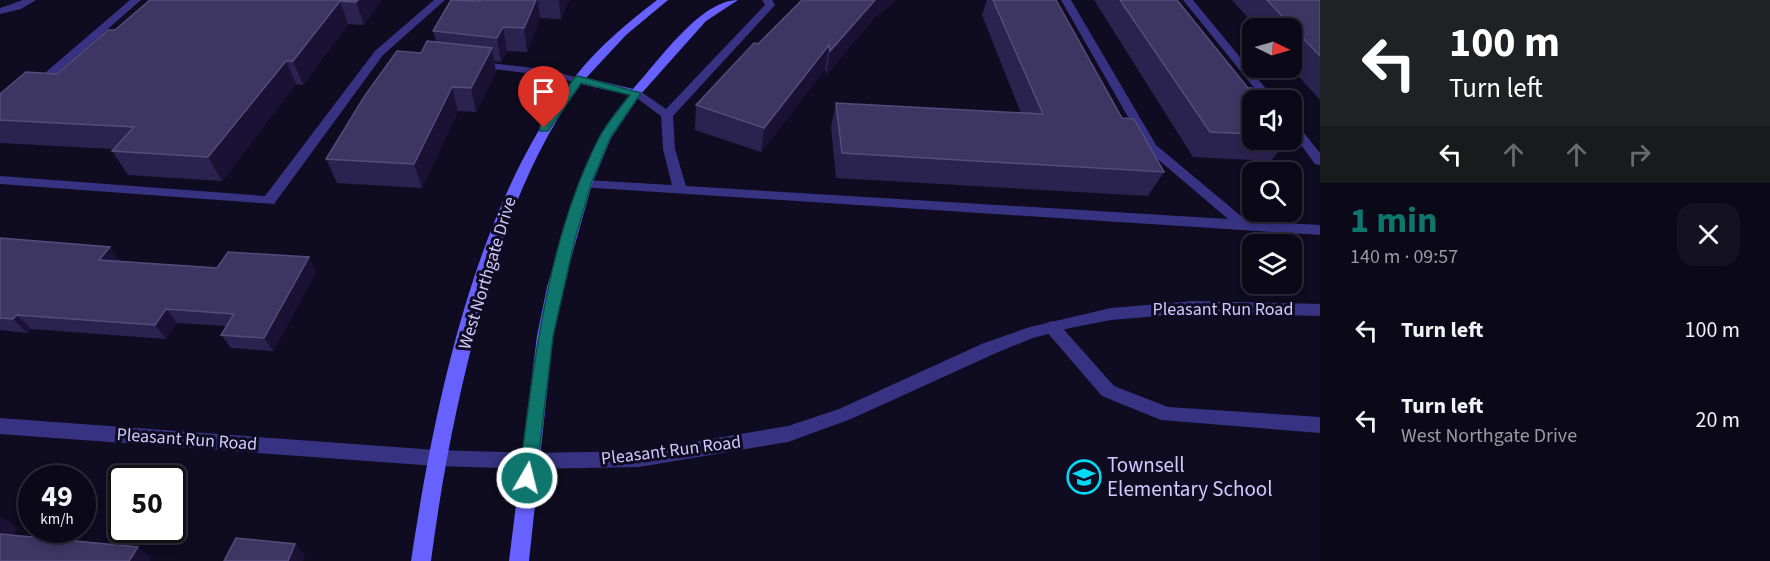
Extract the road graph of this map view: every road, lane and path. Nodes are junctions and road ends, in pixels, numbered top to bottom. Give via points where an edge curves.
1 (32, 0) edge
2 (136, 0) edge
3 (440, 0) edge
4 (663, 0) edge
5 (734, 0) edge
6 (767, 0) edge
7 (1066, 0) edge
8 (1188, 0) edge
9 (0, 11) edge
10 (459, 62) edge
11 (578, 80) junction
12 (1262, 90) edge
13 (636, 93) junction
14 (27, 94) edge
15 (667, 115) junction
16 (1302, 138) edge
17 (1320, 161) edge
18 (0, 180) edge
19 (585, 184) junction
20 (680, 189) junction
21 (1243, 225) junction
22 (1320, 230) edge
23 (1320, 310) edge
24 (1052, 327) junction
25 (1320, 425) edge
26 (0, 426) edge
27 (436, 458) junction
28 (530, 461) junction
29 (421, 561) edge
30 (519, 561) edge

1 - 9 street
2 - 14 street
3 - 18 street via 385,54 269,201
4 - 11 main road, West Northgate Drive
5 - 13 main road via 702,20
6 - 15 street via 770,5
7 - 21 street via 1150,147
8 - 12 street
10 - 11 street
11 - 13 main road
11 - 27 main road, West Northgate Drive via 537,141 499,226
13 - 15 street
13 - 19 main road via 605,138
15 - 20 street via 669,149
16 - 17 street
19 - 20 street
19 - 28 main road via 545,336
20 - 21 street
21 - 22 street
23 - 24 street, Pleasant Run Road via 1216,305 1153,308
24 - 25 street via 1108,391 1167,415
24 - 28 street, Pleasant Run Road via 992,347 884,399 793,432 625,460
26 - 27 street, Pleasant Run Road
27 - 28 street, Pleasant Run Road
27 - 29 main road, West Northgate Drive
28 - 30 main road

